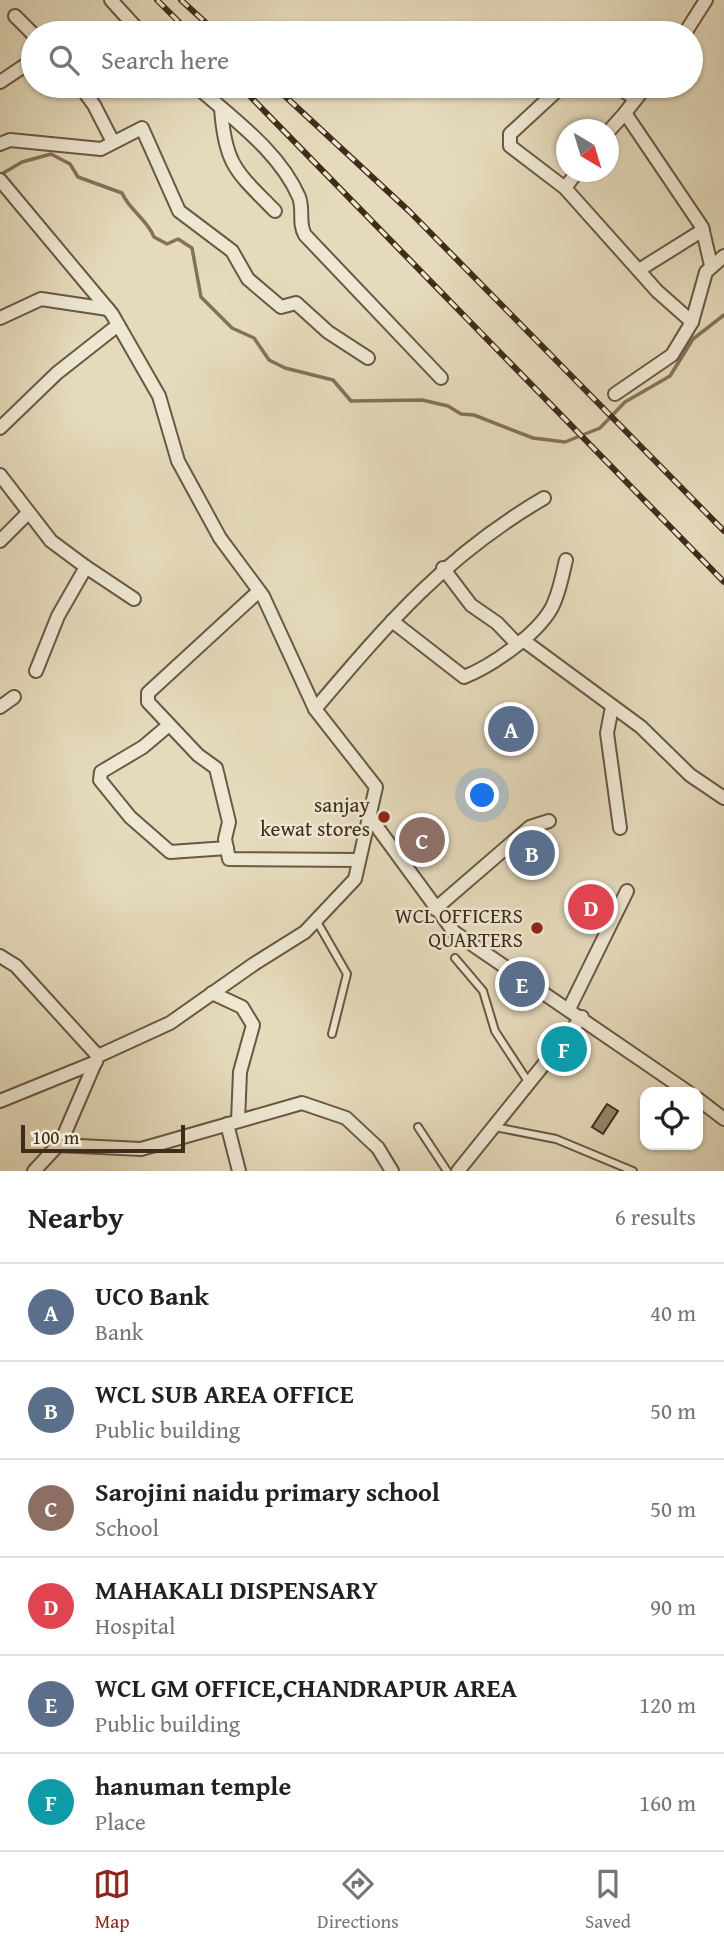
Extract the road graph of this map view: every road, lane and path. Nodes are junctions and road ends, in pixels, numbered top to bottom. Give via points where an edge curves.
1 (110, 0) edge
2 (706, 0) edge
3 (15, 16) dead end
4 (130, 21) edge
5 (693, 21) edge
6 (21, 22) edge
7 (21, 68) edge
8 (0, 82) edge
9 (87, 98) edge
10 (210, 98) edge
11 (549, 98) edge
12 (636, 99) edge
13 (221, 108) junction
14 (625, 113) junction
15 (619, 120) edge
16 (113, 142) junction
17 (0, 144) edge
18 (570, 182) edge
19 (4, 184) edge
20 (565, 188) junction
21 (275, 211) dead end
22 (703, 230) junction
23 (724, 256) edge
24 (711, 265) junction
25 (639, 270) junction
26 (108, 309) junction
27 (0, 318) edge
28 (692, 322) junction
29 (118, 325) junction
30 (368, 358) dead end
31 (441, 378) dead end
32 (615, 394) dead end
33 (0, 428) edge
34 (0, 475) edge
35 (544, 498) dead end
36 (29, 513) junction
37 (0, 541) edge
38 (566, 560) dead end
39 (86, 567) junction
40 (443, 568) junction
41 (259, 591) junction
42 (134, 599) dead end
43 (392, 621) junction
44 (520, 642) junction
45 (36, 671) dead end
46 (14, 697) dead end
47 (0, 707) edge
48 (612, 707) junction
49 (315, 709) junction
50 (169, 725) junction
51 (724, 798) edge
52 (369, 816) junction
53 (549, 821) dead end
54 (620, 828) dead end
55 (227, 848) junction
56 (359, 860) junction
57 (628, 891) dead end
58 (435, 909) junction
59 (316, 920) junction
60 (0, 956) edge
61 (455, 958) dead end
62 (212, 993) junction
63 (569, 1009) junction
64 (582, 1017) junction
65 (332, 1034) dead end
66 (97, 1059) junction
67 (529, 1083) junction
68 (681, 1087) edge
69 (0, 1101) edge
70 (703, 1103) edge
71 (724, 1119) edge
72 (233, 1122) junction
73 (418, 1127) dead end
74 (495, 1127) junction
75 (58, 1145) junction
76 (34, 1171) edge
77 (239, 1171) edge
78 (392, 1171) edge
79 (447, 1171) edge
80 (458, 1171) edge
81 (633, 1171) edge

1 - 4 street
2 - 5 street
3 - 6 street
7 - 8 street
9 - 16 street
10 - 13 street
11 - 20 street via 508,140
12 - 14 street
13 - 21 street via 231,164
13 - 31 street via 266,148 290,184 301,202 305,234
14 - 15 street
14 - 22 street
16 - 17 street via 96,149 10,140
16 - 30 street via 138,128 145,130 179,211 232,251 248,279 281,307 296,303 328,332
18 - 20 street
19 - 26 street
20 - 25 street
22 - 24 street
22 - 25 street
23 - 24 street
24 - 28 street
25 - 28 street
26 - 27 street via 40,299
26 - 29 street
28 - 32 street via 672,355
29 - 33 street via 57,373
29 - 41 street via 159,396 178,461 220,538
34 - 36 street
35 - 40 street via 496,527
36 - 37 street
36 - 39 street via 51,541
38 - 44 street via 552,608
39 - 42 street
39 - 45 street via 58,616
40 - 43 street
40 - 44 street via 471,605
41 - 49 street
41 - 50 street via 148,693 150,705
43 - 44 street via 464,677
43 - 49 street
44 - 48 street
46 - 47 street
48 - 51 street via 641,727 690,775
48 - 54 street via 607,733
49 - 52 street via 376,787
50 - 55 street via 216,768 229,822
50 - 55 street via 101,772 100,780 130,817 170,852
52 - 56 street
52 - 58 street
53 - 58 street via 530,827
55 - 56 street via 231,860
56 - 59 street via 355,879
57 - 63 street
58 - 63 street via 464,940
59 - 62 street via 305,932
59 - 65 lane via 348,974
60 - 66 street via 16,966
61 - 67 lane via 483,991 495,1031
62 - 66 street via 170,1023
62 - 72 street via 242,1007 253,1025
63 - 64 street
64 - 67 street
64 - 68 street
66 - 69 street
66 - 75 street
67 - 74 street
70 - 71 street
72 - 75 street via 141,1149
72 - 77 street
72 - 78 street via 298,1103 336,1113 378,1148
73 - 79 lane
74 - 80 street
74 - 81 lane via 556,1139
75 - 76 street

